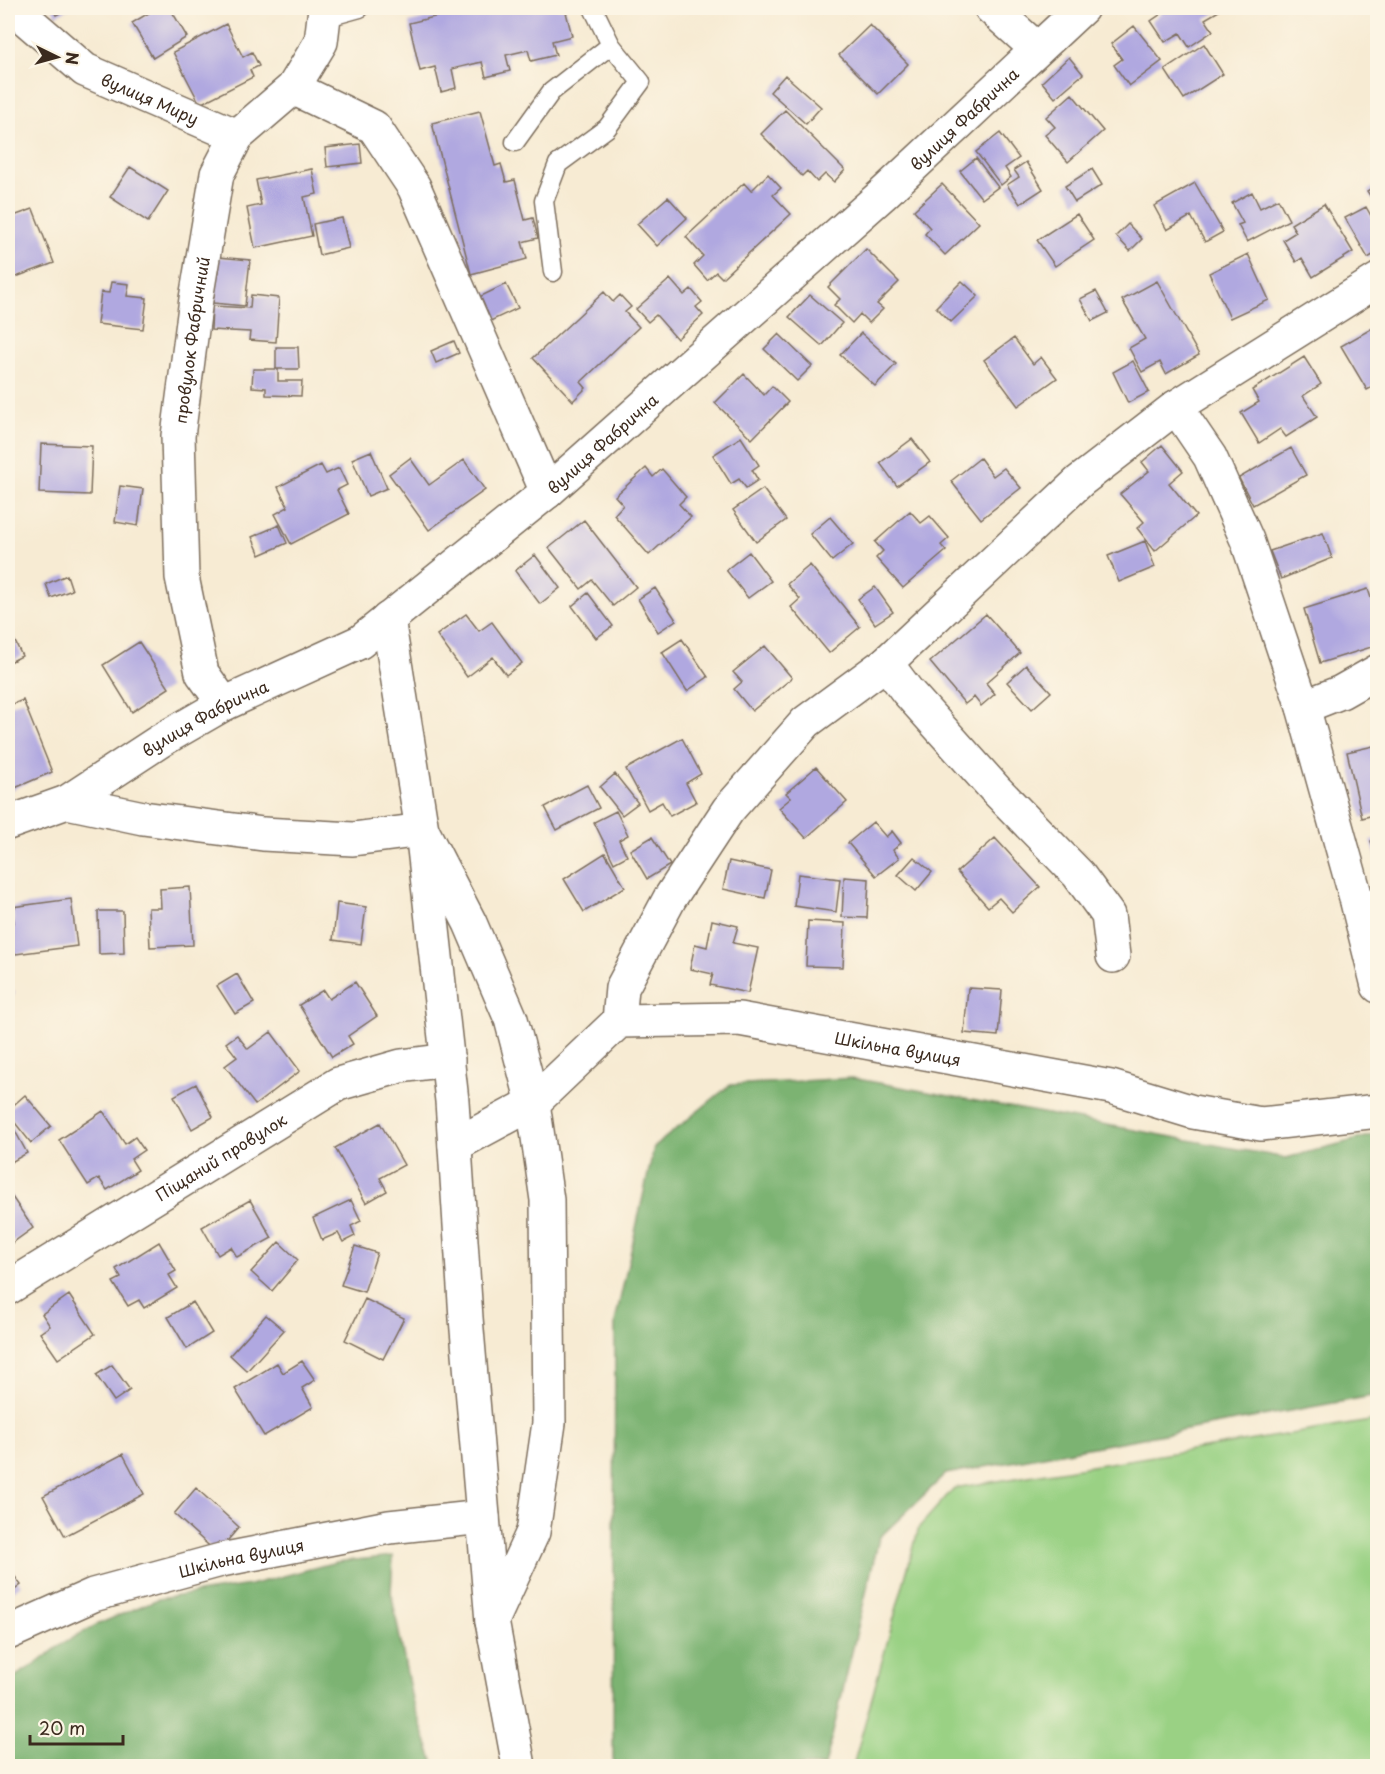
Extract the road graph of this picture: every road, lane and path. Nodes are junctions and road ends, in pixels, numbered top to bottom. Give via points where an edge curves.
1 (13, 8) edge
2 (360, 8) edge
3 (593, 8) edge
4 (991, 8) edge
5 (1082, 8) edge
6 (325, 13) edge
7 (611, 45) junction
8 (1037, 49) junction
9 (293, 88) junction
10 (237, 136) junction
11 (515, 142) dead end
12 (553, 272) dead end
13 (1377, 280) edge
14 (1176, 407) junction
15 (546, 492) junction
16 (388, 619) junction
17 (886, 663) junction
18 (1377, 671) edge
19 (224, 704) junction
20 (1303, 707) junction
21 (67, 802) junction
22 (8, 823) edge
23 (422, 830) junction
24 (1113, 956) dead end
25 (1377, 986) edge
26 (620, 1021) junction
27 (448, 1060) junction
28 (533, 1103) junction
29 (1377, 1111) edge
30 (455, 1145) junction
31 (8, 1288) edge
32 (483, 1516) junction
33 (492, 1621) junction
34 (8, 1633) edge
35 (519, 1767) edge

1 - 10 street, вулиця Миру via 85,70
2 - 6 lane
3 - 7 lane
4 - 8 street
5 - 8 street, вулиця Фабрична
6 - 9 street, провулок Фабричний via 321,42
7 - 11 lane via 551,92
7 - 12 lane via 642,82 607,128 558,164 544,201
8 - 15 street, вулиця Фабрична via 882,195
9 - 10 street, провулок Фабричний
9 - 15 street via 374,127 414,187
10 - 19 street, провулок Фабричний via 217,174 178,436 182,577 202,672
13 - 14 street
14 - 17 street via 1080,481
14 - 20 street via 1209,457 1247,540
15 - 16 street, вулиця Фабрична
16 - 19 street, вулиця Фабрична via 360,642
16 - 23 street
17 - 24 street via 996,790 1078,874 1108,915
17 - 26 street via 806,722 728,810 670,898 622,988
18 - 20 street via 1341,692
19 - 21 street, вулиця Фабрична
20 - 25 street
21 - 22 street, вулиця Фабрична
21 - 23 street via 143,818 263,834 353,839
23 - 27 street
23 - 28 street via 470,922 511,1019
26 - 28 street
26 - 29 street, Шкільна вулиця via 739,1019 1111,1087 1193,1112 1261,1124
27 - 30 street
27 - 31 street, Піщаний провулок via 400,1066 338,1084
28 - 30 street
28 - 33 street via 547,1200 549,1423 534,1532
30 - 32 street
32 - 33 street
32 - 34 street, Шкільна вулиця via 389,1527 221,1560 93,1594
33 - 35 street

